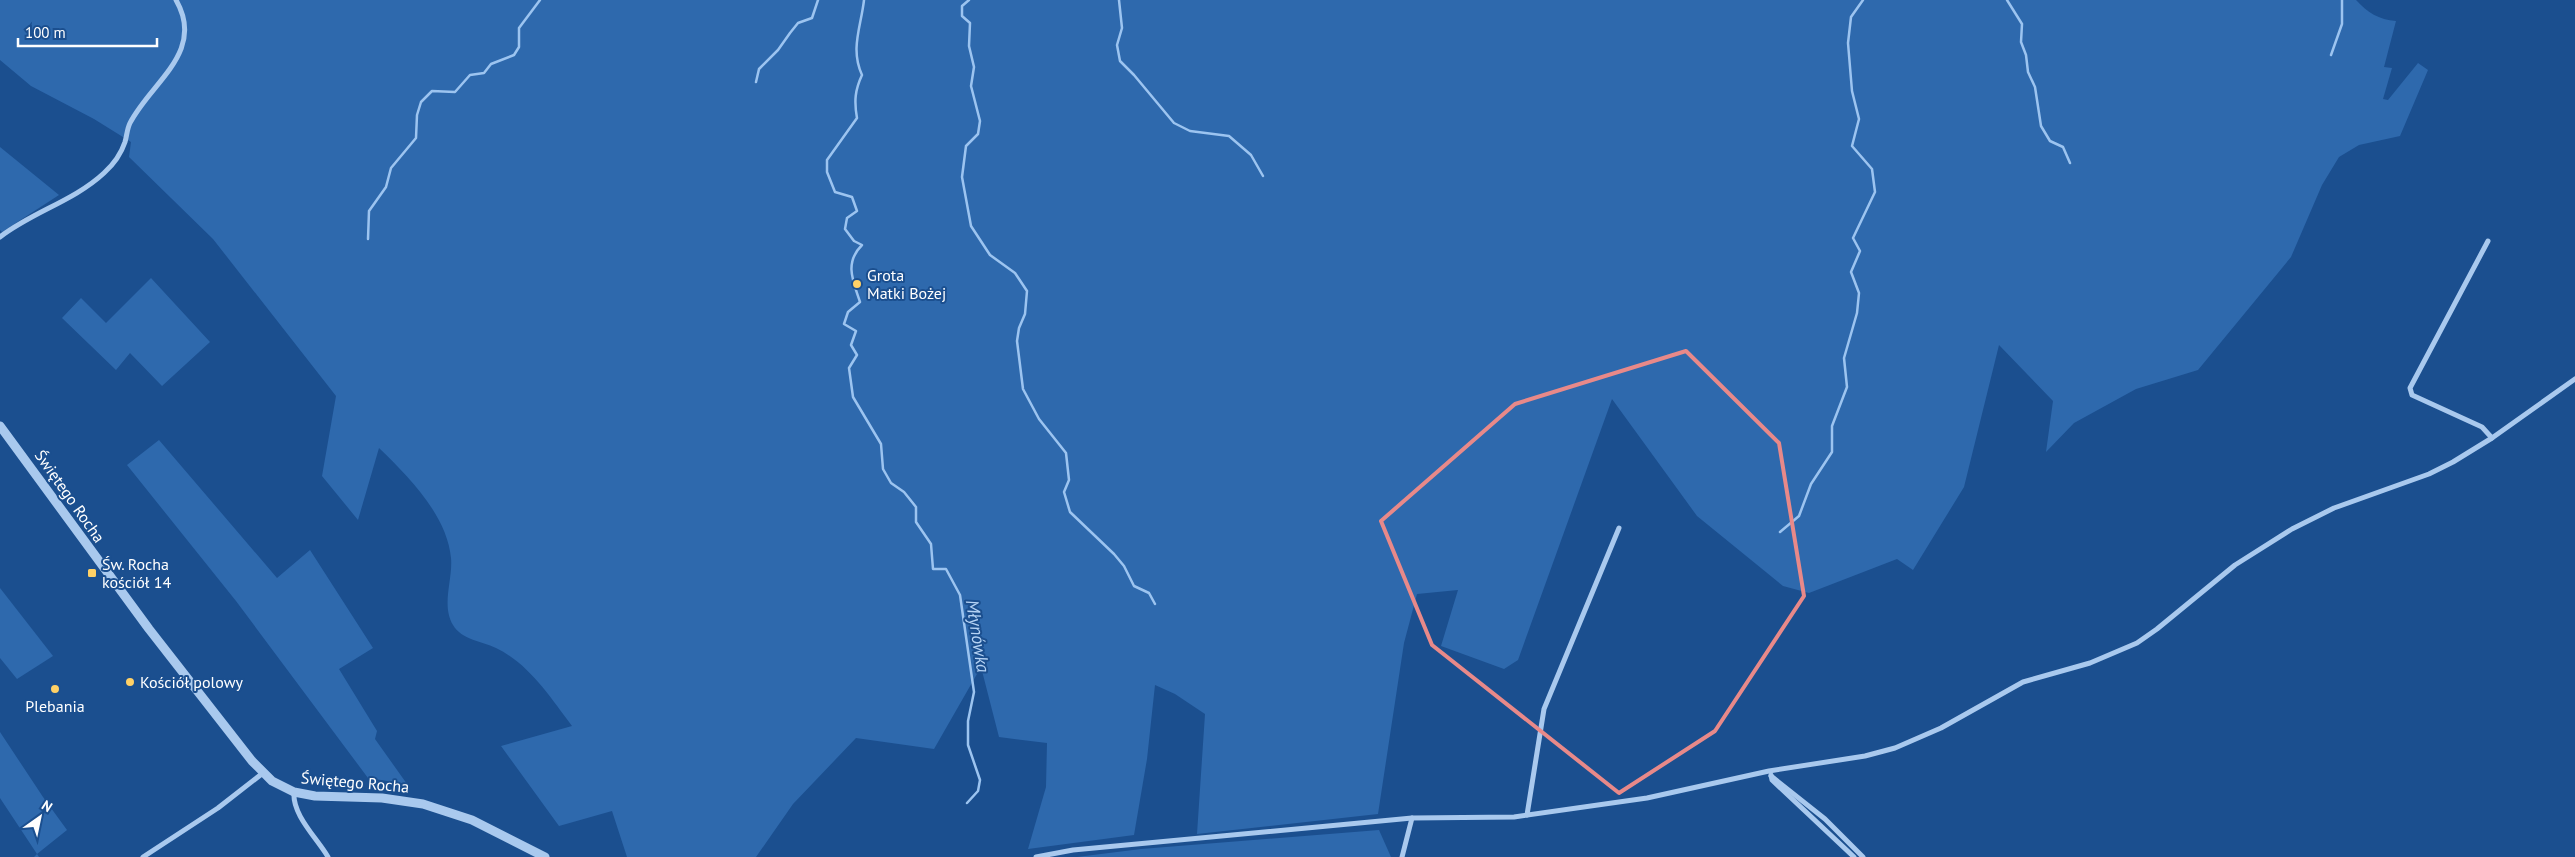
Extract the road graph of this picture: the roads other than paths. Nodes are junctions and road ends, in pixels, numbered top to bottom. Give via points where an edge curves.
1 (176, 0) edge
2 (0, 237) edge
3 (2488, 241) dead end
4 (2575, 379) edge
5 (0, 426) edge
6 (2492, 438) junction
7 (1619, 528) dead end
8 (263, 773) junction
9 (1770, 774) junction
10 (294, 792) junction
11 (1527, 815) junction
12 (1412, 818) junction
13 (143, 857) edge
14 (328, 857) edge
15 (544, 857) edge
16 (1036, 857) edge
17 (1402, 857) edge
18 (1854, 857) edge
19 (1863, 857) edge

1 - 2 street via 183,15 180,53 129,124 120,155 105,173 85,188
3 - 6 street via 2410,388 2412,395 2482,427
4 - 6 street
5 - 8 street, Świętego Rocha via 125,598
6 - 9 street via 2429,474 2334,508 2292,529 2235,565 2157,629 2118,652 2090,664 2023,682 1941,728 1895,748
7 - 11 street via 1544,709
8 - 10 street, Świętego Rocha
8 - 13 street via 218,808
9 - 11 street via 1647,798
9 - 18 street via 1772,780
9 - 19 street via 1825,819
10 - 14 street via 298,812
10 - 15 street, Świętego Rocha via 424,804 472,820
11 - 12 street
12 - 16 street via 1073,850
12 - 17 street

